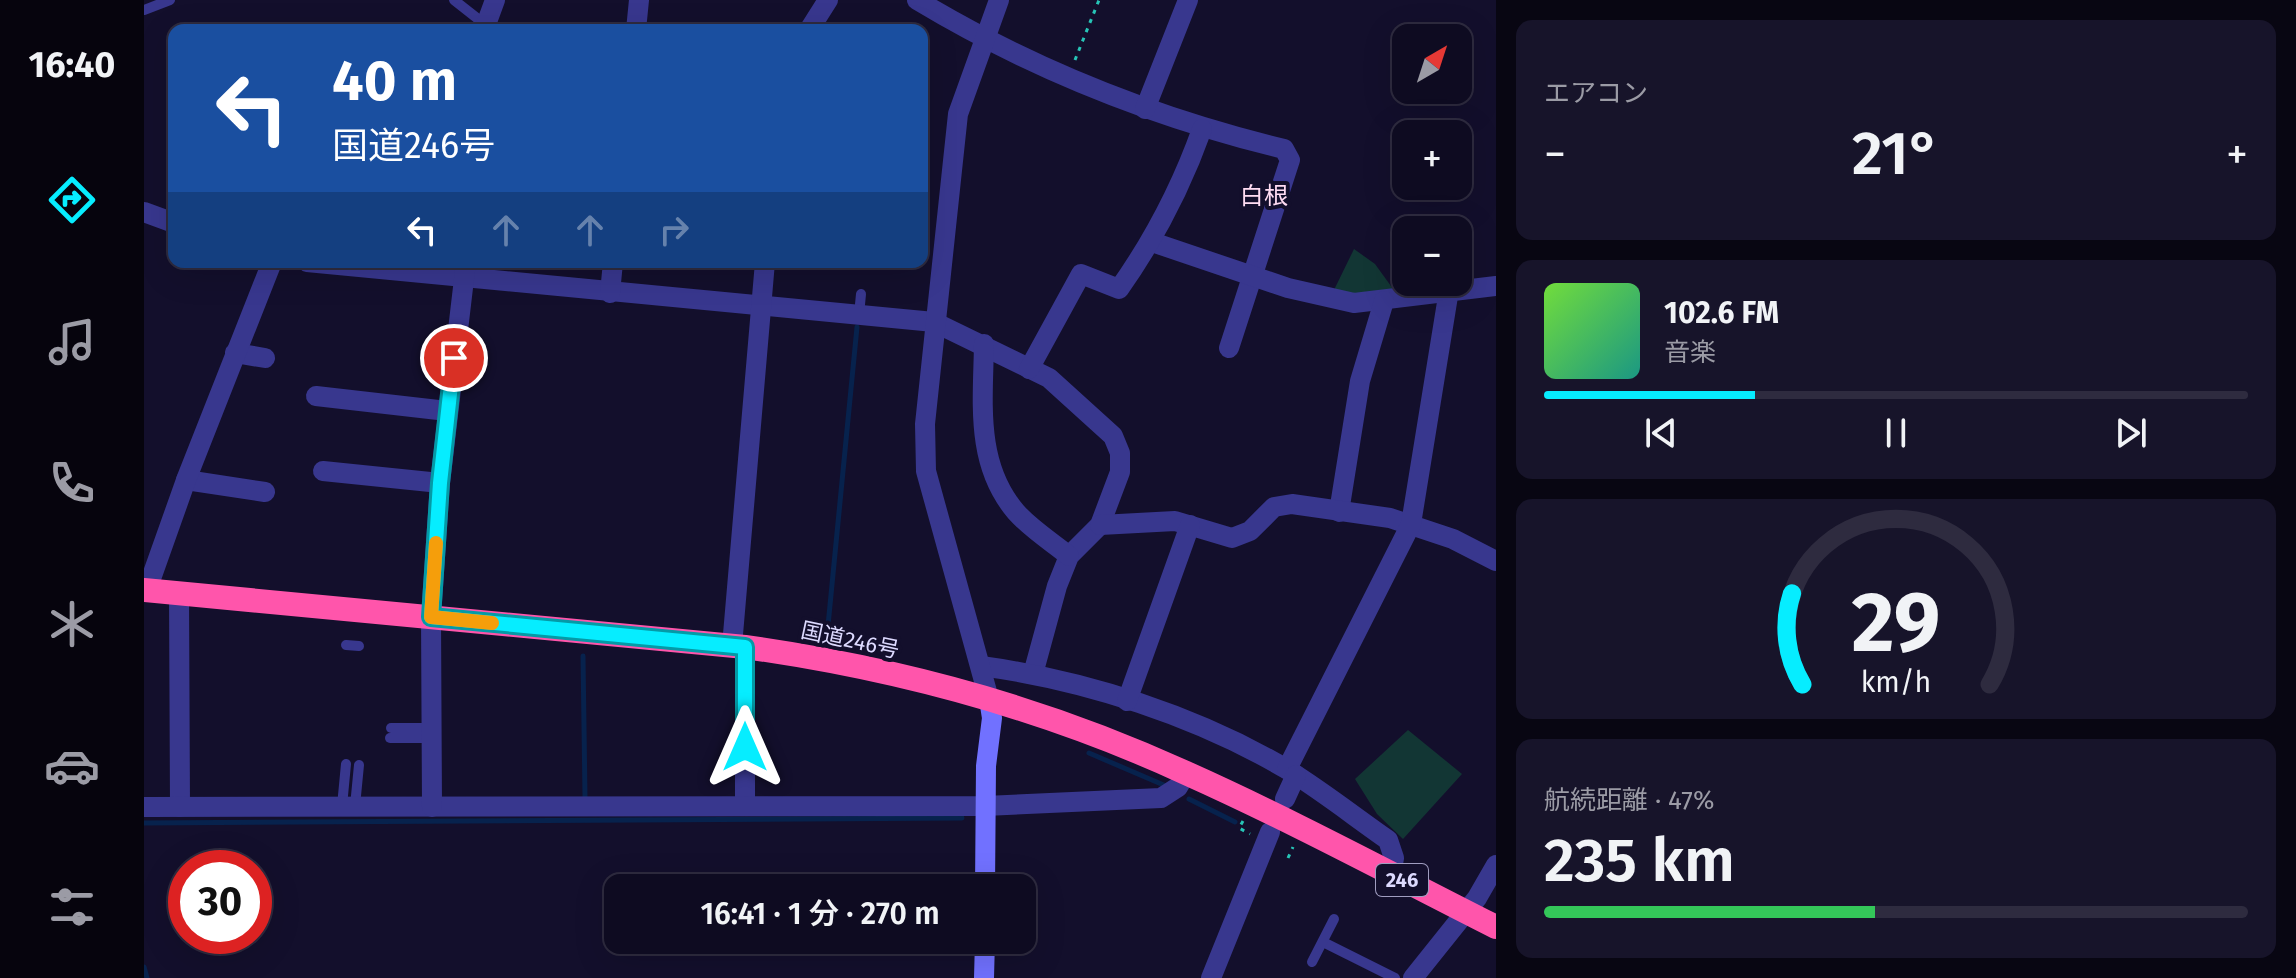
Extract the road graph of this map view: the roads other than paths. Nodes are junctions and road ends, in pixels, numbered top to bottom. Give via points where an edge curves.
1 (170, 0) edge
2 (454, 0) edge
3 (495, 0) edge
4 (639, 0) edge
5 (828, 0) edge
6 (917, 0) edge
7 (999, 0) edge
8 (1188, 0) edge
9 (144, 10) edge
10 (480, 24) edge
11 (488, 24) edge
12 (637, 24) edge
13 (813, 24) edge
14 (983, 40) junction
15 (1145, 109) junction
16 (1202, 129) junction
17 (144, 212) edge
18 (168, 221) edge
19 (1152, 242) junction
20 (270, 268) edge
21 (426, 268) edge
22 (612, 268) edge
23 (765, 268) edge
24 (465, 270) edge
25 (1254, 276) junction
26 (1496, 286) edge
27 (1472, 288) edge
28 (610, 293) junction
29 (861, 294) dead end
30 (1414, 296) edge
31 (1448, 296) edge
32 (1384, 301) junction
33 (762, 308) junction
34 (859, 315) junction
35 (934, 322) junction
36 (984, 344) junction
37 (1229, 348) dead end
38 (235, 353) junction
39 (265, 358) dead end
40 (1029, 369) junction
41 (316, 396) dead end
42 (447, 411) junction
43 (323, 471) dead end
44 (186, 480) junction
45 (440, 483) junction
46 (265, 492) dead end
47 (1339, 512) junction
48 (1411, 524) junction
49 (1100, 525) junction
50 (1190, 525) junction
51 (1069, 556) junction
52 (1496, 561) edge
53 (146, 590) edge
54 (179, 593) junction
55 (431, 617) junction
56 (346, 645) dead end
57 (359, 646) dead end
58 (738, 646) junction
59 (981, 666) junction
60 (1033, 674) junction
61 (989, 699) junction
62 (1127, 701) junction
63 (390, 733) dead end
64 (432, 733) junction
65 (346, 764) dead end
66 (359, 765) dead end
67 (1292, 772) junction
68 (1186, 773) junction
69 (1285, 799) dead end
70 (745, 804) junction
71 (348, 806) junction
72 (985, 806) junction
73 (144, 807) edge
74 (180, 807) junction
75 (432, 807) junction
76 (1270, 832) dead end
77 (1496, 865) edge
78 (985, 874) edge
79 (1391, 875) junction
80 (1465, 911) junction
81 (1334, 919) dead end
82 (1496, 927) edge
83 (1323, 942) junction
84 (985, 954) edge
85 (1312, 962) dead end
86 (984, 978) edge
87 (1211, 978) edge
88 (1395, 978) edge
89 (1413, 978) edge

1 - 9 lane
2 - 10 lane
3 - 11 street
4 - 12 street
5 - 13 street
6 - 14 street
7 - 14 street
8 - 15 street
14 - 15 street
14 - 35 street via 958,114
15 - 16 street
16 - 19 street
16 - 25 street via 1284,149 1290,160
17 - 18 street
19 - 25 street
19 - 40 street via 1119,289 1081,274
20 - 38 street
21 - 24 street
22 - 28 street
23 - 33 street
24 - 28 street
24 - 42 street
25 - 32 street via 1354,303
25 - 37 street
26 - 27 street
28 - 33 street
29 - 34 lane
30 - 32 street
31 - 48 street
32 - 47 street via 1360,381
33 - 34 street
33 - 58 street
34 - 35 street
35 - 36 street
35 - 59 street via 926,471
36 - 40 street
36 - 51 street via 983,440 994,479 1017,513
38 - 39 street
38 - 44 street
40 - 49 street via 1049,378 1113,436 1120,472
41 - 42 street
42 - 45 street
43 - 45 street
44 - 46 street
44 - 53 street
45 - 55 street
47 - 48 street
47 - 50 street via 1292,504 1274,507 1250,531 1232,538
48 - 52 street
48 - 67 street
49 - 50 street
49 - 51 street
50 - 62 street
51 - 60 street
53 - 54 highway, 国道246号 / 246
54 - 55 highway, 国道246号 / 246
54 - 74 street
55 - 58 highway, 国道246号 / 246
55 - 64 street
56 - 57 lane
58 - 61 highway, 国道246号 / 246
58 - 70 street
59 - 60 street
59 - 61 street
60 - 62 street
61 - 68 highway, 国道246号 / 246
61 - 72 street
62 - 67 street via 1194,725
63 - 64 lane
64 - 75 street
65 - 71 lane
66 - 71 lane
67 - 69 street
67 - 79 street via 1388,840 1394,858
68 - 72 street via 1178,787 1161,798
68 - 79 highway, 国道246号 / 246
70 - 72 street
70 - 75 street
71 - 74 street
71 - 75 street
72 - 78 street
73 - 74 street
76 - 87 street
77 - 80 street
79 - 80 highway, 国道246号 / 246
80 - 82 highway, 国道246号 / 246
80 - 89 street
81 - 83 lane
83 - 85 lane
83 - 88 lane
84 - 86 street

